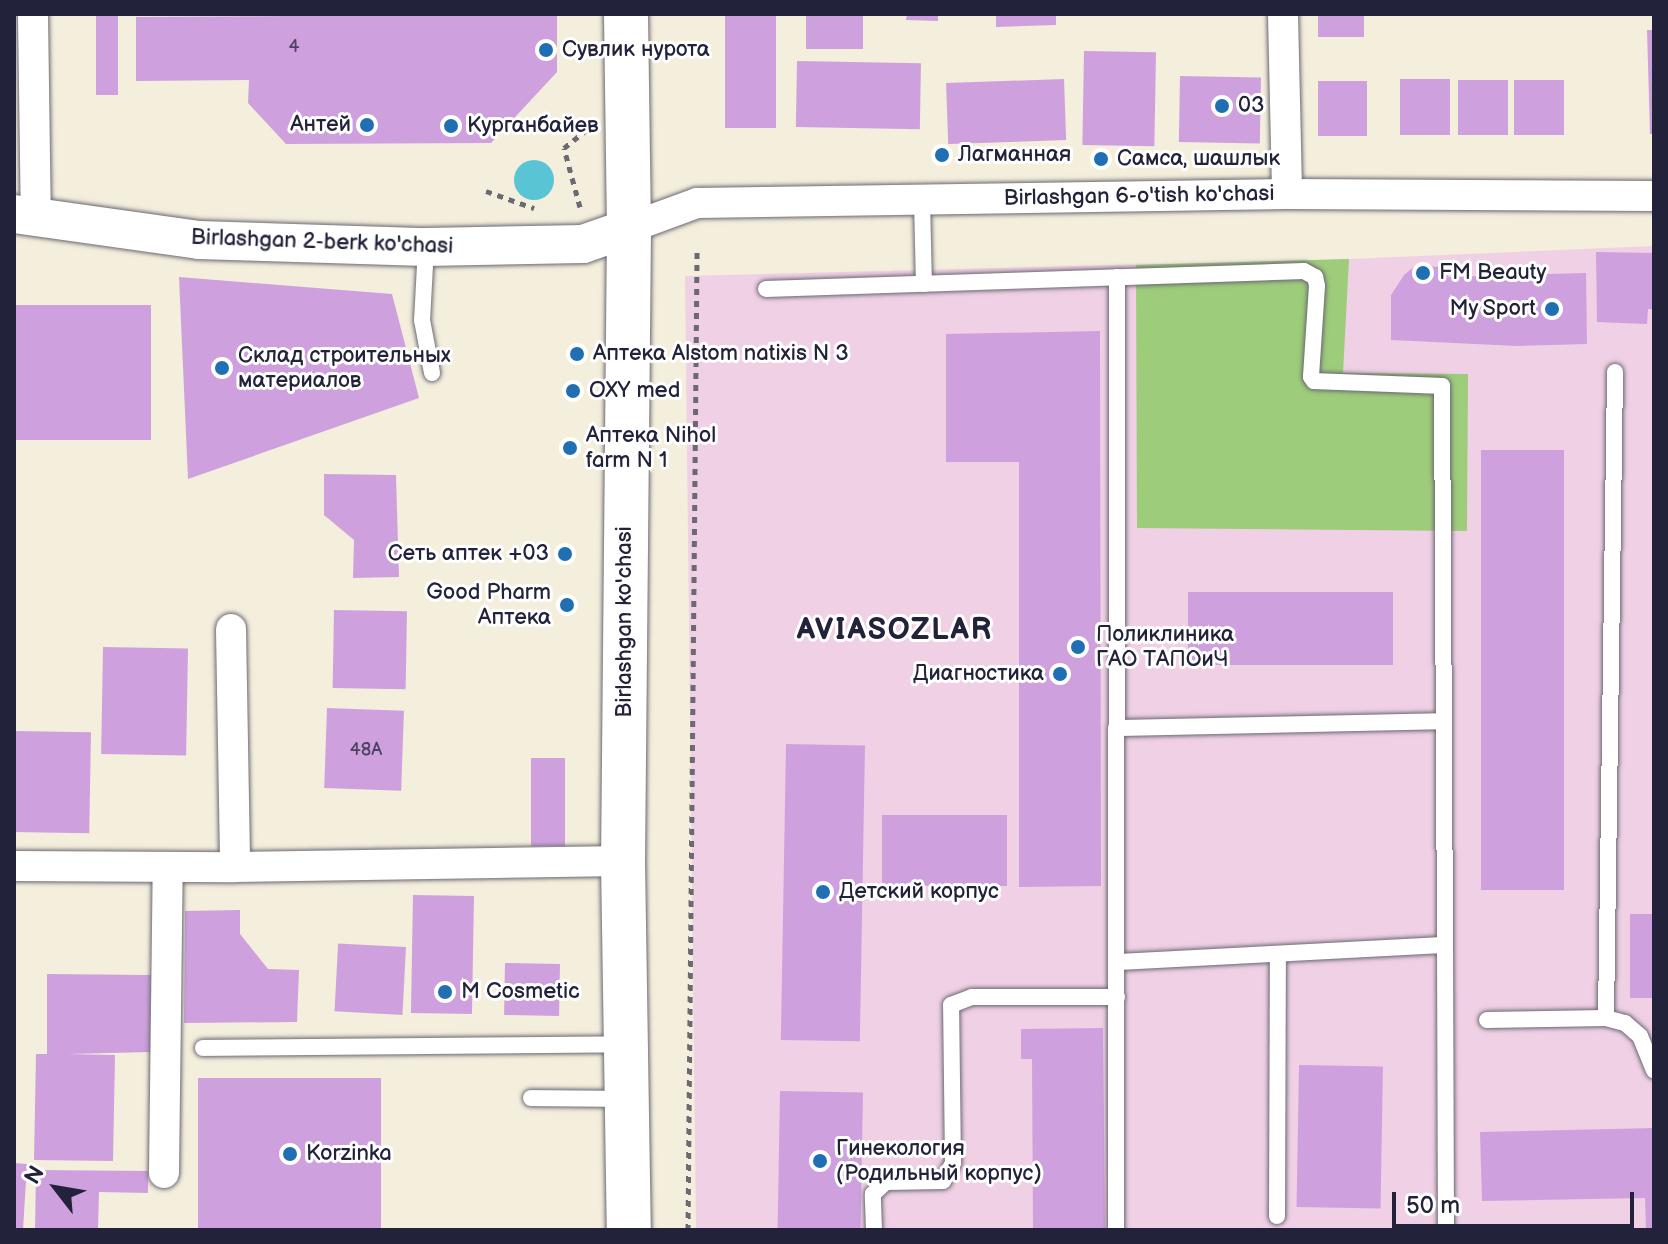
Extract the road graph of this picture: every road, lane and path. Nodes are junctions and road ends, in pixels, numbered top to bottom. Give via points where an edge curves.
1 (33, 14) edge
2 (626, 14) edge
3 (1283, 14) edge
4 (592, 125) dead end
5 (486, 191) dead end
6 (1287, 194) junction
7 (1654, 196) edge
8 (922, 199) junction
9 (567, 207) dead end
10 (536, 209) dead end
11 (25, 216) edge
12 (629, 228) junction
13 (426, 247) junction
14 (697, 248) dead end
15 (1117, 277) junction
16 (924, 284) junction
17 (766, 289) dead end
18 (1615, 372) dead end
19 (432, 373) dead end
20 (231, 629) dead end
21 (1444, 721) junction
22 (1116, 728) junction
23 (623, 861) junction
24 (14, 866) edge
25 (168, 867) junction
26 (235, 867) junction
27 (1445, 945) junction
28 (1278, 954) junction
29 (1117, 962) junction
30 (1117, 997) junction
31 (1606, 1018) junction
32 (1487, 1020) dead end
33 (625, 1044) junction
34 (203, 1048) dead end
35 (1654, 1070) edge
36 (531, 1098) dead end
37 (625, 1099) junction
38 (164, 1173) dead end
39 (1277, 1216) dead end
40 (629, 1230) edge
41 (688, 1230) edge
42 (874, 1230) edge
43 (1116, 1230) edge
44 (1446, 1230) edge

1 - 11 street
2 - 12 main road, Birlashgan ko'chasi
3 - 6 street
4 - 9 path via 564,148 583,207
5 - 10 path
6 - 7 street, Birlashgan 6-o'tish ko'chasi
6 - 8 street, Birlashgan 6-o'tish ko'chasi
8 - 12 street, Birlashgan 6-o'tish ko'chasi via 697,203
8 - 16 lane
11 - 13 street, Birlashgan 2-berk ko'chasi via 199,240
12 - 13 street, Birlashgan 2-berk ko'chasi via 583,244
12 - 23 main road, Birlashgan ko'chasi
13 - 19 lane via 422,320
14 - 41 path
15 - 16 lane
15 - 21 lane via 1304,271 1315,277 1317,286 1314,381 1442,386
15 - 22 lane
16 - 17 lane
18 - 31 lane
20 - 26 street
21 - 22 lane
21 - 27 lane
22 - 29 lane
23 - 26 street
23 - 33 main road, Birlashgan ko'chasi
24 - 25 street
25 - 26 street
25 - 38 street
27 - 28 lane
27 - 44 lane
28 - 29 lane
28 - 39 lane
29 - 30 lane
30 - 42 lane via 972,997 951,1005 953,1163 943,1181 886,1182 873,1194
30 - 43 lane
31 - 32 lane
31 - 35 lane via 1625,1023 1640,1036
33 - 34 lane
33 - 37 main road, Birlashgan ko'chasi
36 - 37 lane
37 - 40 main road, Birlashgan ko'chasi

